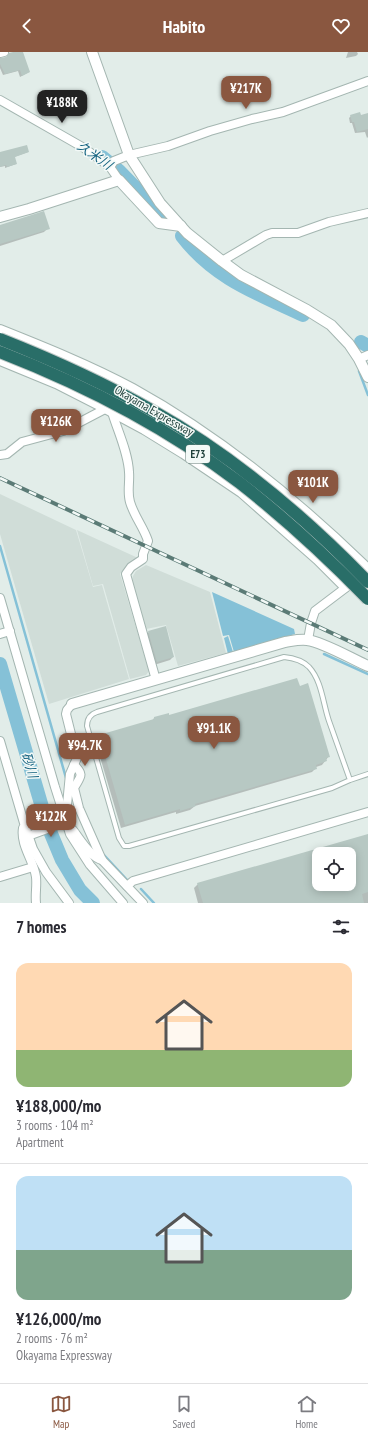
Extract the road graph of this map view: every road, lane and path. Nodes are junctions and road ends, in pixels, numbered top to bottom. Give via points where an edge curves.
1 (4, 52) edge
2 (92, 52) edge
3 (0, 53) edge
4 (368, 81) edge
5 (0, 100) edge
6 (129, 155) junction
7 (112, 165) junction
8 (120, 180) junction
9 (368, 213) edge
10 (0, 217) edge
11 (180, 226) junction
12 (222, 261) junction
13 (0, 329) edge
14 (0, 339) edge
15 (0, 352) edge
16 (364, 357) edge
17 (0, 361) edge
18 (368, 377) edge
19 (109, 411) junction
20 (0, 455) edge
21 (368, 568) edge
22 (368, 572) edge
23 (368, 582) edge
24 (344, 588) junction
25 (0, 598) edge
26 (368, 599) edge
27 (6, 632) edge
28 (308, 640) junction
29 (368, 666) edge
30 (156, 680) junction
31 (72, 704) joint
32 (0, 741) edge
33 (74, 765) junction
34 (368, 774) edge
35 (350, 780) junction
36 (368, 812) edge
37 (24, 823) junction
38 (66, 824) junction
39 (30, 836) junction
40 (102, 860) junction
41 (33, 867) junction
42 (0, 877) edge
43 (129, 884) junction
44 (36, 903) edge
45 (70, 903) edge
46 (123, 903) edge
47 (143, 903) edge

1 - 3 street
2 - 6 street
4 - 6 street via 283,112
5 - 7 street
6 - 7 street
6 - 11 street via 160,203
7 - 8 street
8 - 10 street
8 - 11 street via 159,223
9 - 12 street via 298,233 272,233
11 - 12 street
12 - 16 street via 241,275 331,325
13 - 21 street via 54,350 132,388 190,423 242,458 278,487
14 - 23 highway, Okayama Expressway / E73, bridge via 44,356 96,381 154,412 203,443 293,511
15 - 26 highway, Okayama Expressway / E73, bridge via 40,367 92,392 197,452 286,521
16 - 18 street
17 - 19 street via 56,384
19 - 20 street via 63,431 22,442 7,454
19 - 24 street via 144,430 241,493
19 - 30 street via 126,454 129,472 128,495 148,541 143,559 126,574
22 - 24 street
24 - 28 street via 316,611
25 - 27 street
27 - 38 street
28 - 29 street
28 - 30 street via 285,642
30 - 31 street
31 - 33 street via 66,714 77,758
32 - 37 street
33 - 38 street via 68,787
33 - 40 street via 82,774 74,788 79,808
34 - 35 lane
35 - 35 lane via 332,788 124,846 119,838 87,722 93,713 284,657 292,658 308,666 316,676
36 - 43 street
37 - 39 street
37 - 41 street via 22,833
38 - 39 street
38 - 40 street via 93,856
38 - 46 street via 90,865
39 - 45 street via 33,850 46,872
40 - 43 street
41 - 42 street
41 - 44 street via 36,876
43 - 47 street

